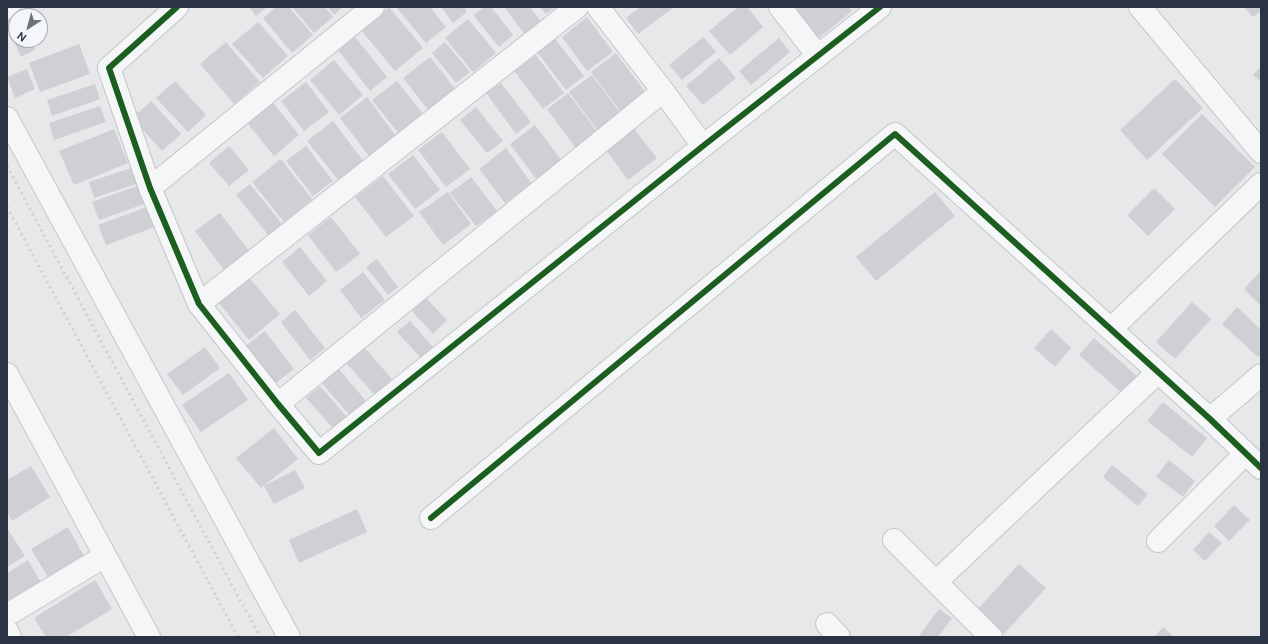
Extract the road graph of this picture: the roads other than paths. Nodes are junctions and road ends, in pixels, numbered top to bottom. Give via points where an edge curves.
1 (177, 7) edge
2 (373, 7) edge
3 (577, 7) edge
4 (598, 7) edge
5 (780, 7) edge
6 (880, 7) edge
7 (1140, 7) edge
8 (818, 56) junction
9 (663, 91) junction
10 (7, 118) edge
11 (703, 146) junction
12 (1261, 152) edge
13 (1261, 184) edge
14 (150, 188) junction
15 (199, 304) junction
16 (1111, 329) junction
17 (1158, 372) junction
18 (7, 374) edge
19 (1261, 375) edge
20 (278, 404) junction
21 (1210, 419) junction
22 (1253, 461) edge
23 (431, 518) dead end
24 (894, 540) dead end
25 (1158, 541) dead end
26 (105, 556) junction
27 (936, 582) junction
28 (7, 615) edge
29 (7, 632) edge
30 (10, 637) edge
31 (149, 637) edge
32 (289, 637) edge
33 (991, 637) edge

1 - 14 street via 109,68
2 - 14 street
3 - 15 street
4 - 9 street
5 - 8 street
6 - 8 street
7 - 12 street
8 - 11 street
9 - 11 street
9 - 20 street
10 - 32 street
11 - 20 street via 319,453
13 - 16 street
14 - 15 street
15 - 20 street
16 - 17 street
16 - 23 street via 895,134
17 - 21 street
17 - 27 street
18 - 26 street
19 - 21 street
21 - 22 street
22 - 25 street
24 - 27 street
26 - 28 street
26 - 31 street
27 - 33 street
29 - 30 street

